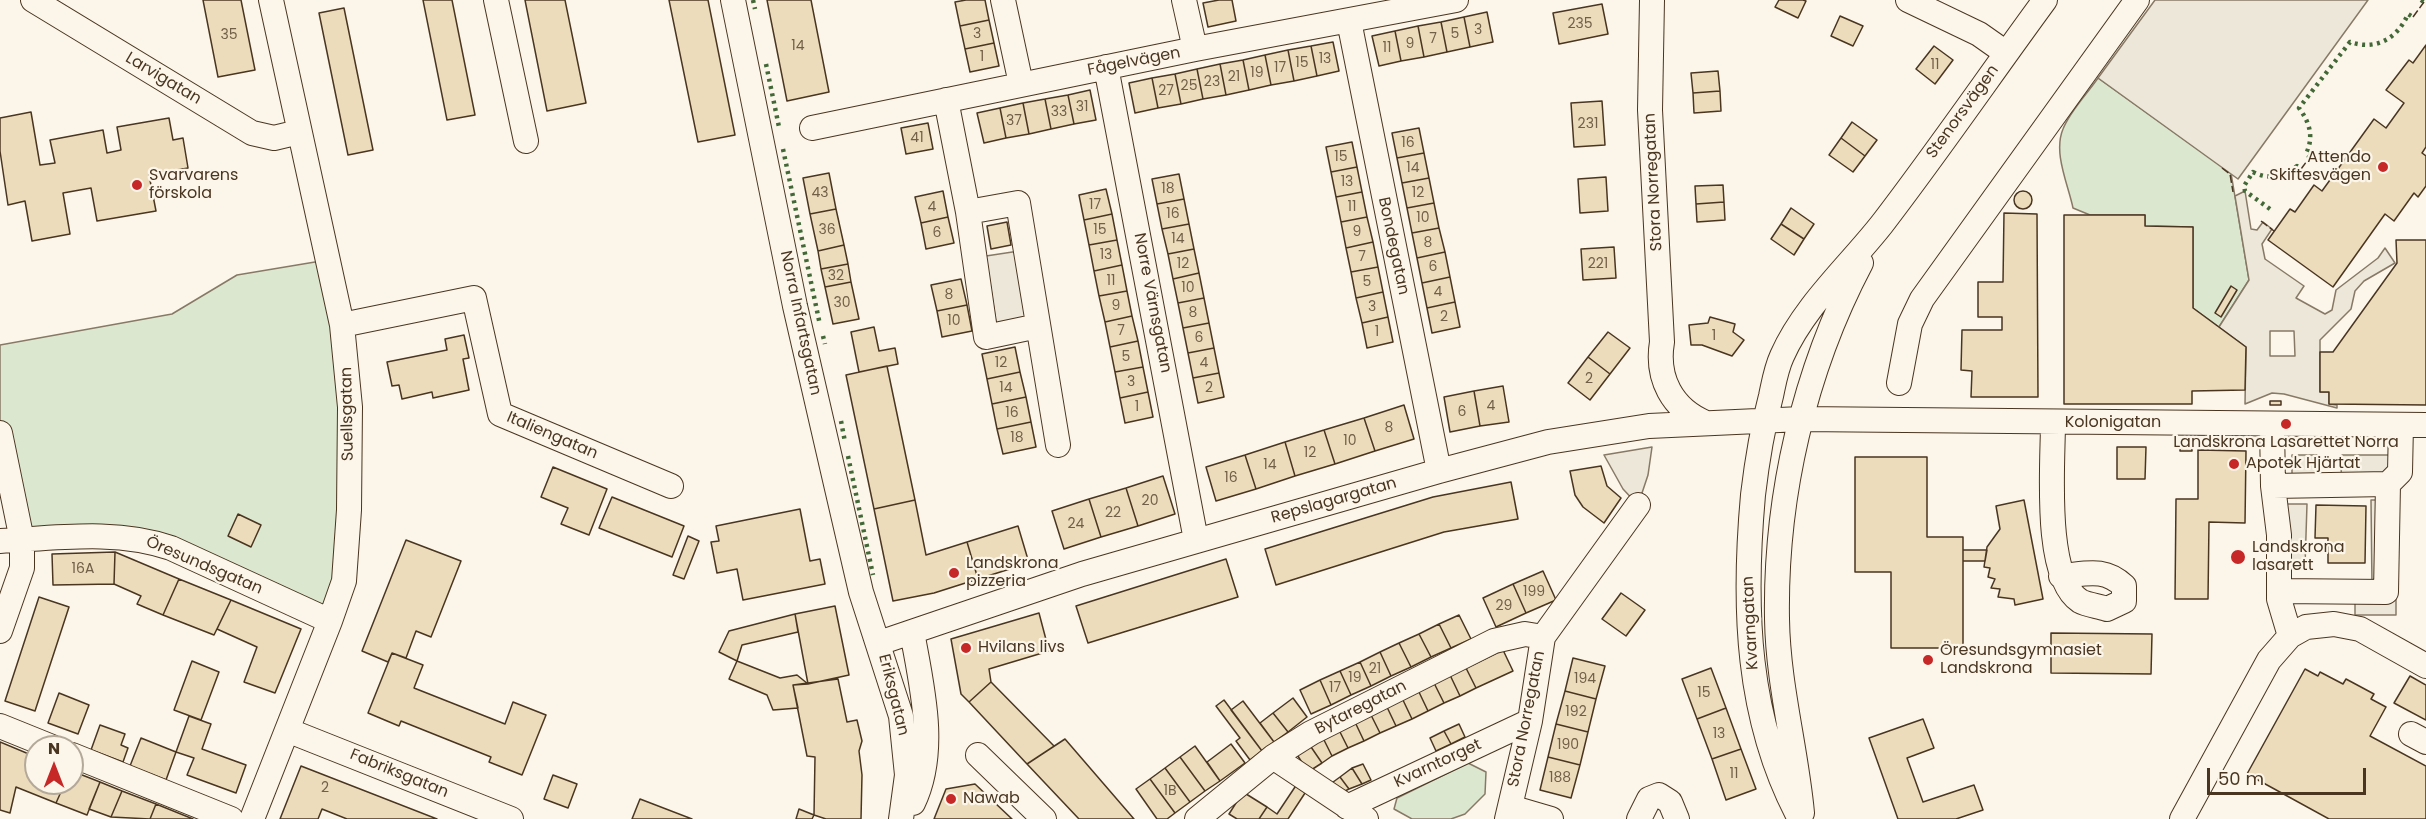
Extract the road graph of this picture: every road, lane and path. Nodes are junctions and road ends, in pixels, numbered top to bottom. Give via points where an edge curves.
1 (33, 0) edge
2 (271, 0) edge
3 (496, 0) edge
4 (733, 0) edge
5 (1003, 0) edge
6 (1184, 0) edge
7 (1456, 0) edge
8 (1652, 0) edge
9 (1908, 0) edge
10 (2045, 0) edge
11 (2137, 0) edge
12 (1349, 21) junction
13 (1195, 50) junction
14 (2006, 53) junction
15 (1106, 67) junction
16 (1021, 84) junction
17 (946, 100) junction
18 (812, 128) dead end
19 (299, 132) junction
20 (526, 141) dead end
21 (968, 212) junction
22 (1882, 224) junction
23 (342, 325) junction
24 (1038, 326) junction
25 (1899, 383) dead end
26 (1801, 419) junction
27 (1763, 420) junction
28 (2053, 422) junction
29 (1706, 423) junction
30 (2272, 424) junction
31 (2401, 425) junction
32 (2426, 425) edge
33 (0, 433) edge
34 (1058, 445) dead end
35 (1439, 471) junction
36 (2388, 484) junction
37 (670, 486) dead end
38 (2273, 486) junction
39 (1638, 506) dead end
40 (11, 540) edge
41 (1196, 540) junction
42 (2061, 576) dead end
43 (2279, 591) junction
44 (330, 621) junction
45 (0, 631) edge
46 (912, 632) junction
47 (2290, 636) junction
48 (1543, 637) junction
49 (879, 643) junction
50 (2426, 666) edge
51 (1530, 721) junction
52 (0, 726) edge
53 (287, 730) junction
54 (24, 736) edge
55 (978, 755) dead end
56 (1273, 757) junction
57 (84, 760) edge
58 (1356, 813) edge
59 (1508, 813) edge
60 (1203, 817) edge
61 (231, 819) edge
62 (252, 819) edge
63 (511, 819) edge
64 (903, 819) edge
65 (1044, 819) edge
66 (1551, 819) edge
67 (1639, 819) edge
68 (1677, 819) edge
69 (1801, 819) edge
70 (2182, 819) edge

1 - 19 street, Larvigatan via 252,133 274,138
2 - 19 street, Suellsgatan
3 - 20 street
4 - 49 street, Norra Infartsgatan via 795,306 861,592
5 - 16 street
6 - 13 street
7 - 12 street, Fågelvägen
8 - 29 street, Stora Norregatan via 1650,110 1662,342 1659,363 1679,407
9 - 14 street via 1979,34
10 - 14 street, Stenorsvägen
11 - 25 street via 1922,300 1910,324
12 - 13 street, Fågelvägen
12 - 35 street, Bondegatan
13 - 15 street, Fågelvägen
14 - 22 street, Stenorsvägen
15 - 16 street, Fågelvägen
15 - 41 street, Norre Värnsgatan
16 - 17 street, Fågelvägen
17 - 18 street, Fågelvägen
17 - 21 street
19 - 23 street, Suellsgatan
21 - 24 street via 1018,203
21 - 24 street via 986,337
22 - 26 street, Stenorsvägen via 1828,338
22 - 27 street, Stenorsvägen via 1797,330 1782,355
23 - 37 street, Italiengatan via 474,298 500,414
23 - 44 street, Suellsgatan via 350,407 349,518 344,581
24 - 34 street
26 - 27 street, Repslagargatan
26 - 28 street, Kolonigatan
26 - 69 street, Kvarngatan via 1782,518 1777,619 1782,691 1799,781
27 - 29 street, Repslagargatan
27 - 69 street, Kvarngatan via 1749,549 1747,616 1760,708 1782,786
28 - 30 street, Kolonigatan
28 - 42 street via 2053,523
29 - 35 street, Repslagargatan via 1649,426 1548,442
30 - 31 street, Kolonigatan
30 - 38 street
31 - 32 street, Kolonigatan
31 - 36 street via 2400,472
33 - 40 street
35 - 41 street, Repslagargatan
36 - 38 street
36 - 43 street via 2386,592
38 - 43 street via 2279,535
39 - 48 street, Stora Norregatan
40 - 44 street, Öresundsgatan via 146,539
40 - 45 street via 22,568
41 - 46 street, Repslagargatan
43 - 47 street
44 - 53 street, Suellsgatan
46 - 49 street, Repslagargatan
46 - 64 street via 927,757 921,786
47 - 50 street via 2306,627 2334,624 2360,629
47 - 70 street via 2269,660
48 - 51 street, Stora Norregatan
48 - 56 street, Bytaregatan via 1525,634 1494,641 1311,733
49 - 64 street, Eriksgatan via 901,716 907,776
51 - 58 street, Kvarntorget
51 - 59 street, Stora Norregatan
52 - 54 street
53 - 62 street, Suellsgatan
53 - 63 street, Fabriksgatan
55 - 65 street
56 - 58 street, Kvarntorget
56 - 60 street, Bytaregatan
57 - 61 street
59 - 66 street
67 - 68 street via 1649,799 1659,795 1670,802

